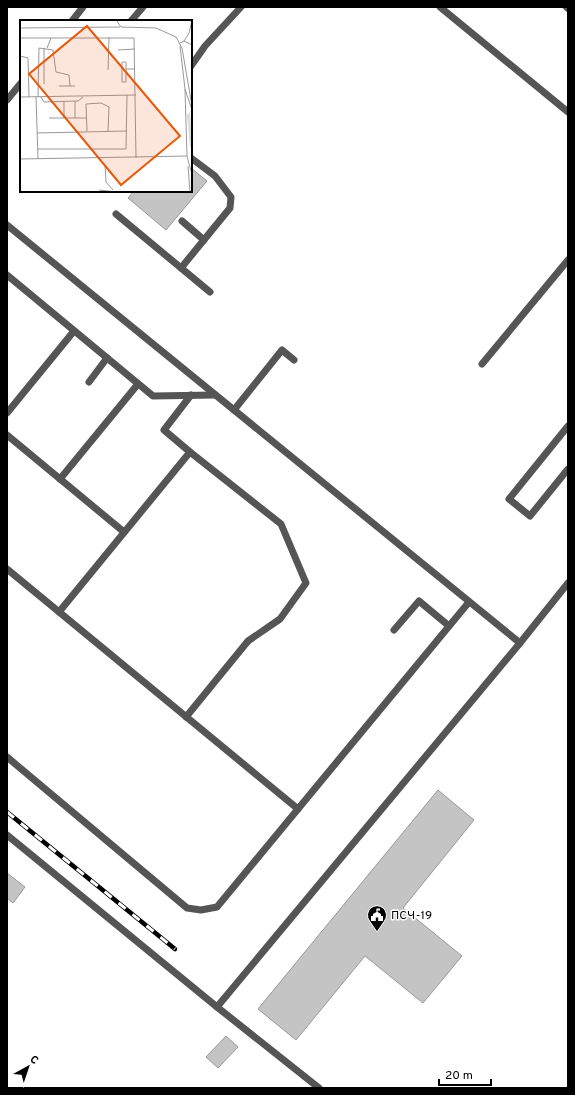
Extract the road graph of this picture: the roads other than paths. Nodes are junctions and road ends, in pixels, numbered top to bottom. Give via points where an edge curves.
1 (83, 7) edge
2 (143, 7) edge
3 (240, 7) edge
4 (440, 7) edge
5 (73, 20) edge
6 (132, 20) edge
7 (192, 65) edge
8 (20, 84) edge
9 (7, 100) edge
10 (568, 112) edge
11 (192, 159) edge
12 (116, 214) dead end
13 (182, 221) dead end
14 (7, 225) edge
15 (204, 240) junction
16 (568, 260) edge
17 (181, 268) junction
18 (7, 275) edge
19 (210, 292) dead end
20 (74, 331) junction
21 (107, 358) junction
22 (294, 360) dead end
23 (482, 364) dead end
24 (89, 382) dead end
25 (138, 384) junction
26 (191, 395) junction
27 (215, 395) junction
28 (234, 410) junction
29 (7, 413) edge
30 (568, 426) edge
31 (7, 435) edge
32 (190, 452) junction
33 (568, 470) edge
34 (60, 479) junction
35 (124, 532) junction
36 (7, 569) edge
37 (568, 583) edge
38 (469, 602) junction
39 (59, 612) junction
40 (449, 626) junction
41 (394, 630) dead end
42 (520, 643) junction
43 (186, 717) junction
44 (7, 757) edge
45 (298, 809) junction
46 (7, 835) edge
47 (217, 1007) junction
48 (319, 1088) edge

1 - 5 lane
2 - 6 lane
3 - 7 lane
4 - 10 lane
8 - 9 lane
11 - 15 lane via 215,176 231,197 230,208
12 - 17 lane
13 - 15 lane
14 - 27 lane
15 - 17 lane
16 - 23 lane
17 - 19 lane
18 - 20 lane
20 - 21 lane
20 - 29 lane
21 - 24 lane
21 - 25 lane
22 - 28 lane via 282,350
25 - 26 lane via 153,396
25 - 34 lane
26 - 27 lane
26 - 32 lane via 164,430
27 - 28 lane
28 - 38 lane
30 - 33 lane via 509,498 530,516
31 - 34 lane
32 - 35 lane
32 - 43 lane via 280,524 306,583 280,619 248,641
34 - 35 lane
35 - 39 lane
36 - 39 lane
37 - 42 lane
38 - 40 lane
38 - 42 lane
39 - 43 lane
40 - 41 lane via 419,601
40 - 45 lane
42 - 47 lane
43 - 45 lane
44 - 45 lane via 187,908 201,910 217,907
46 - 47 lane
47 - 48 lane

